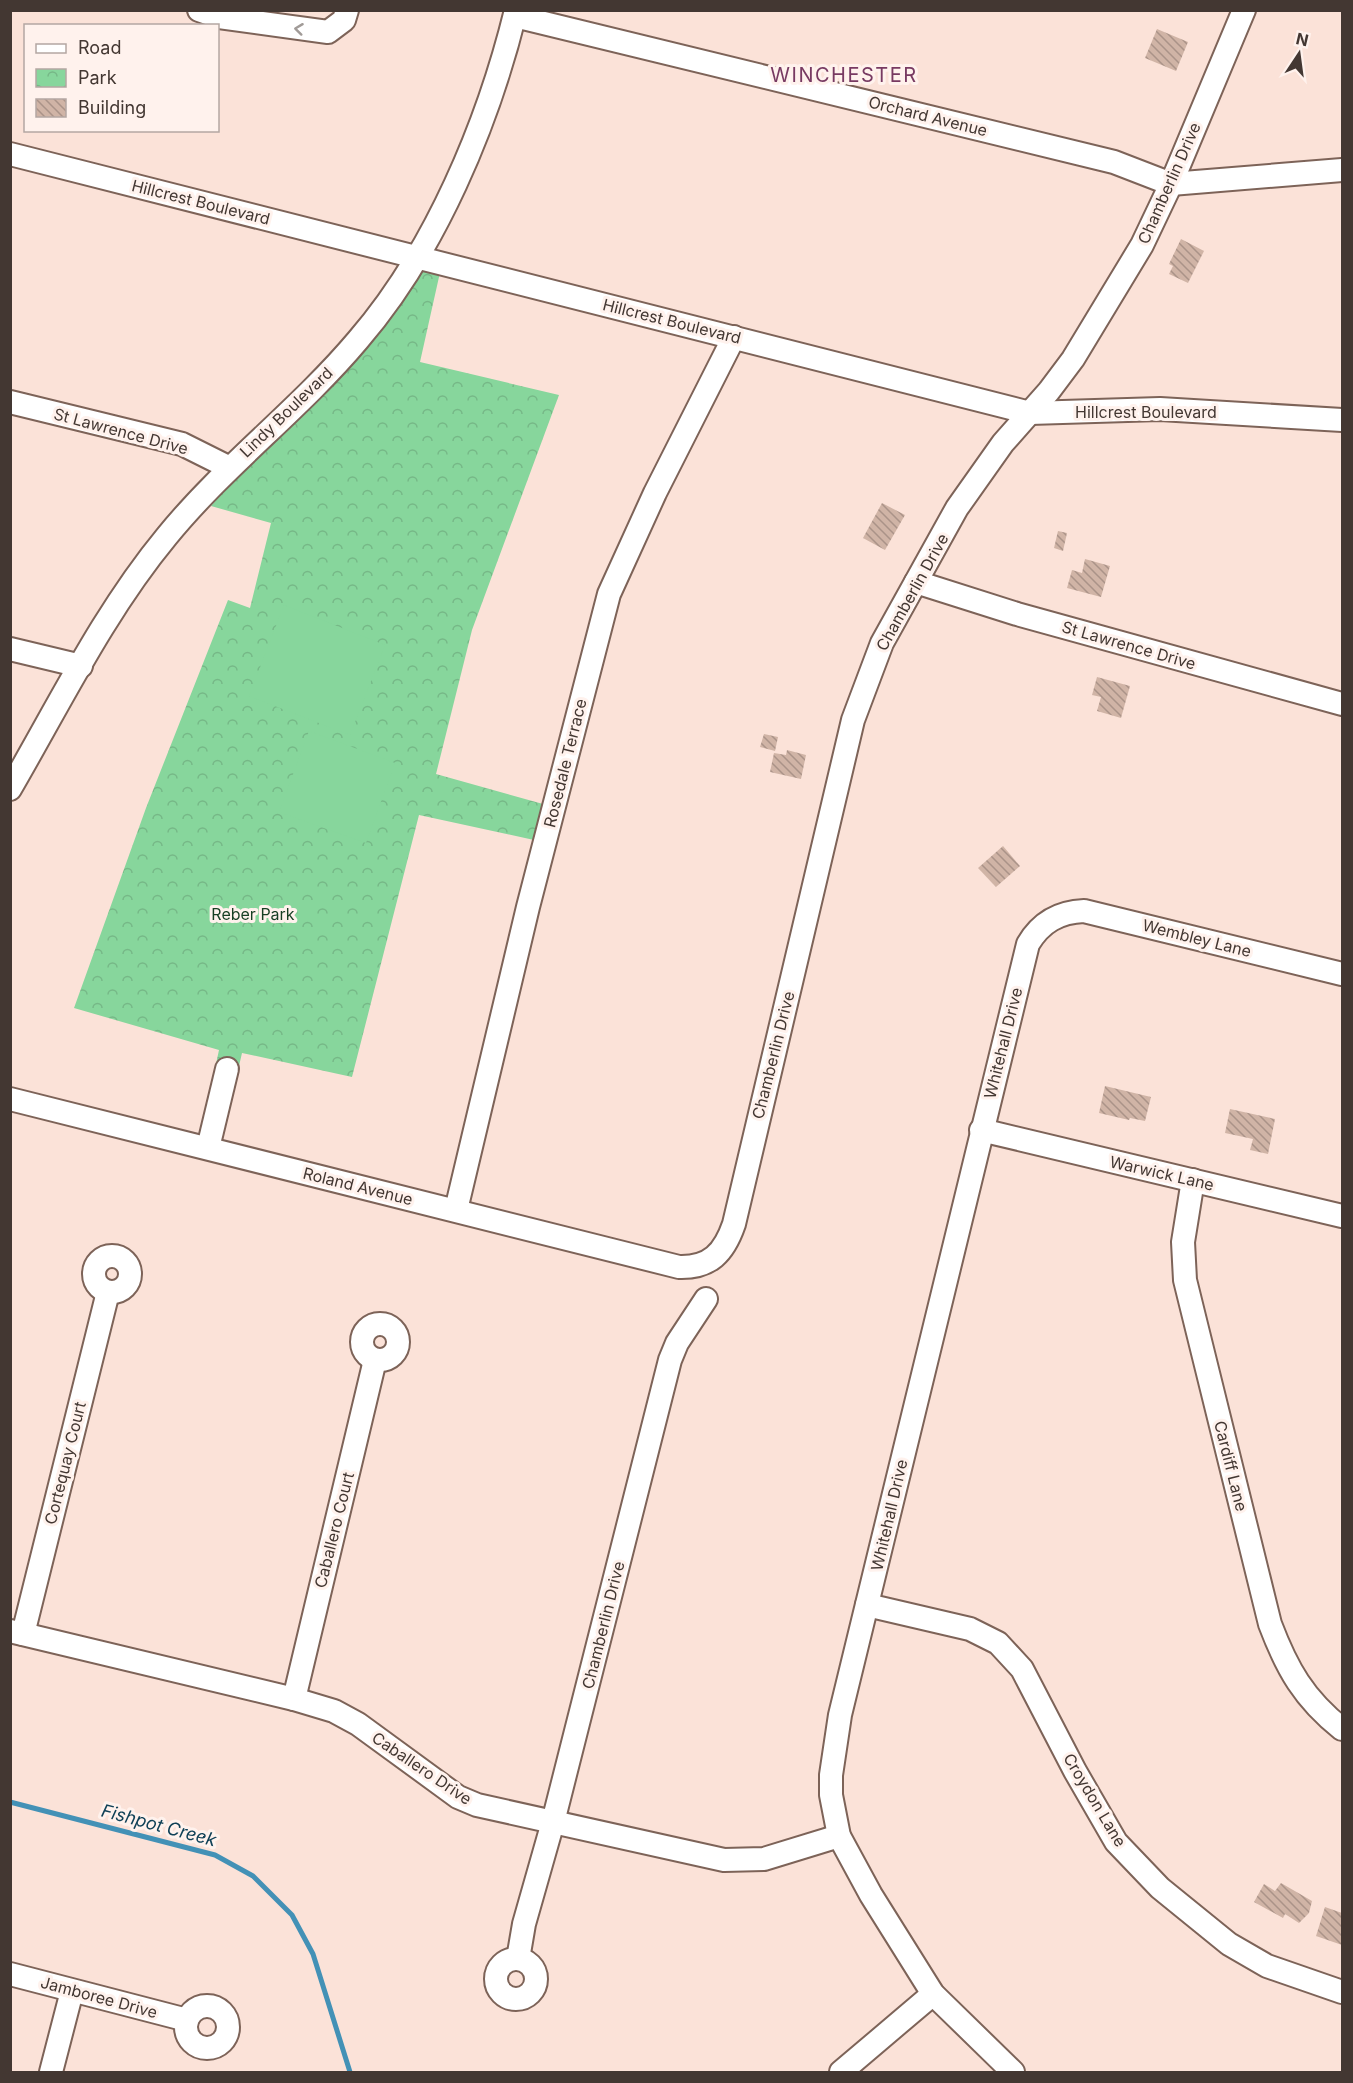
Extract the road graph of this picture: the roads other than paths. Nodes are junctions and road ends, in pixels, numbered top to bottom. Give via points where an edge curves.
1 (199, 10) edge
2 (346, 10) edge
3 (1244, 10) edge
4 (515, 13) edge
5 (10, 154) edge
6 (1342, 170) edge
7 (1171, 184) junction
8 (417, 256) junction
9 (734, 337) junction
10 (10, 402) edge
11 (1030, 413) junction
12 (1342, 420) edge
13 (228, 467) junction
14 (916, 582) junction
15 (10, 649) edge
16 (81, 666) junction
17 (1342, 704) edge
18 (10, 789) edge
19 (1053, 918) joint
20 (1342, 974) edge
21 (227, 1069) dead end
22 (10, 1099) edge
23 (981, 1130) junction
24 (208, 1148) junction
25 (1193, 1180) junction
26 (456, 1210) junction
27 (1342, 1216) edge
28 (706, 1264) joint
29 (108, 1292) dead end
30 (706, 1299) dead end
31 (375, 1360) dead end
32 (867, 1605) junction
33 (17, 1632) edge
34 (294, 1699) junction
35 (1342, 1729) edge
36 (553, 1822) junction
37 (839, 1836) junction
38 (518, 1959) dead end
39 (10, 1974) edge
40 (72, 1991) junction
41 (1342, 1992) edge
42 (933, 1994) junction
43 (187, 2020) dead end
44 (51, 2073) edge
45 (841, 2073) edge
46 (1013, 2073) edge

2 -> 1 street via 344,20 328,32 219,17
3 - 7 street, Chamberlin Drive
4 - 7 street, Orchard Avenue via 1113,162
4 - 8 street, Lindy Boulevard via 495,82 454,188
5 - 8 street, Hillcrest Boulevard
6 - 7 street, Orchard Avenue
7 - 11 street, Chamberlin Drive via 1114,293 1073,359
8 - 9 street, Hillcrest Boulevard
8 - 13 street, Lindy Boulevard via 358,341 306,397
9 - 11 street, Hillcrest Boulevard
9 - 26 street, Rosedale Terrace via 654,493 609,594 528,907
10 - 13 street, St Lawrence Drive via 182,444
11 - 12 street, Hillcrest Boulevard via 1160,409
11 - 14 street, Chamberlin Drive via 1003,442 957,508
13 - 16 street, Lindy Boulevard via 141,569
14 - 17 street, St Lawrence Drive
14 - 28 street, Chamberlin Drive via 882,643 853,720 734,1224 723,1250
15 - 16 street
16 - 18 street, Lindy Boulevard
19 - 20 street, Wembley Lane via 1084,910
19 - 23 street, Whitehall Drive via 1036,930 1028,944
21 - 24 street
22 - 24 street, Roland Avenue
23 - 25 street, Warwick Lane
23 - 32 street, Whitehall Drive
24 - 26 street, Roland Avenue
25 - 27 street, Warwick Lane
25 - 35 street, Cardiff Lane via 1183,1242 1185,1280 1270,1624 1296,1682
26 - 28 street, Roland Avenue via 679,1267
29 - 33 street, Cortequay Court
30 - 36 street, Chamberlin Drive via 670,1360
31 - 34 street, Caballero Court
32 - 37 street, Whitehall Drive via 840,1715 831,1775
32 - 41 street, Croydon Lane via 970,1629 999,1643 1023,1669 1116,1842 1160,1888 1229,1944 1267,1966
33 - 34 street, Caballero Drive
34 - 36 street, Caballero Drive via 334,1711 358,1724 458,1797
36 - 37 street, Caballero Drive via 724,1860 764,1859
36 - 38 street, Chamberlin Drive
37 - 42 street, Whitehall Drive
39 - 40 street, Jamboree Drive
40 - 43 street, Jamboree Drive
40 - 44 street
42 - 45 street
42 - 46 street, Whitehall Drive

